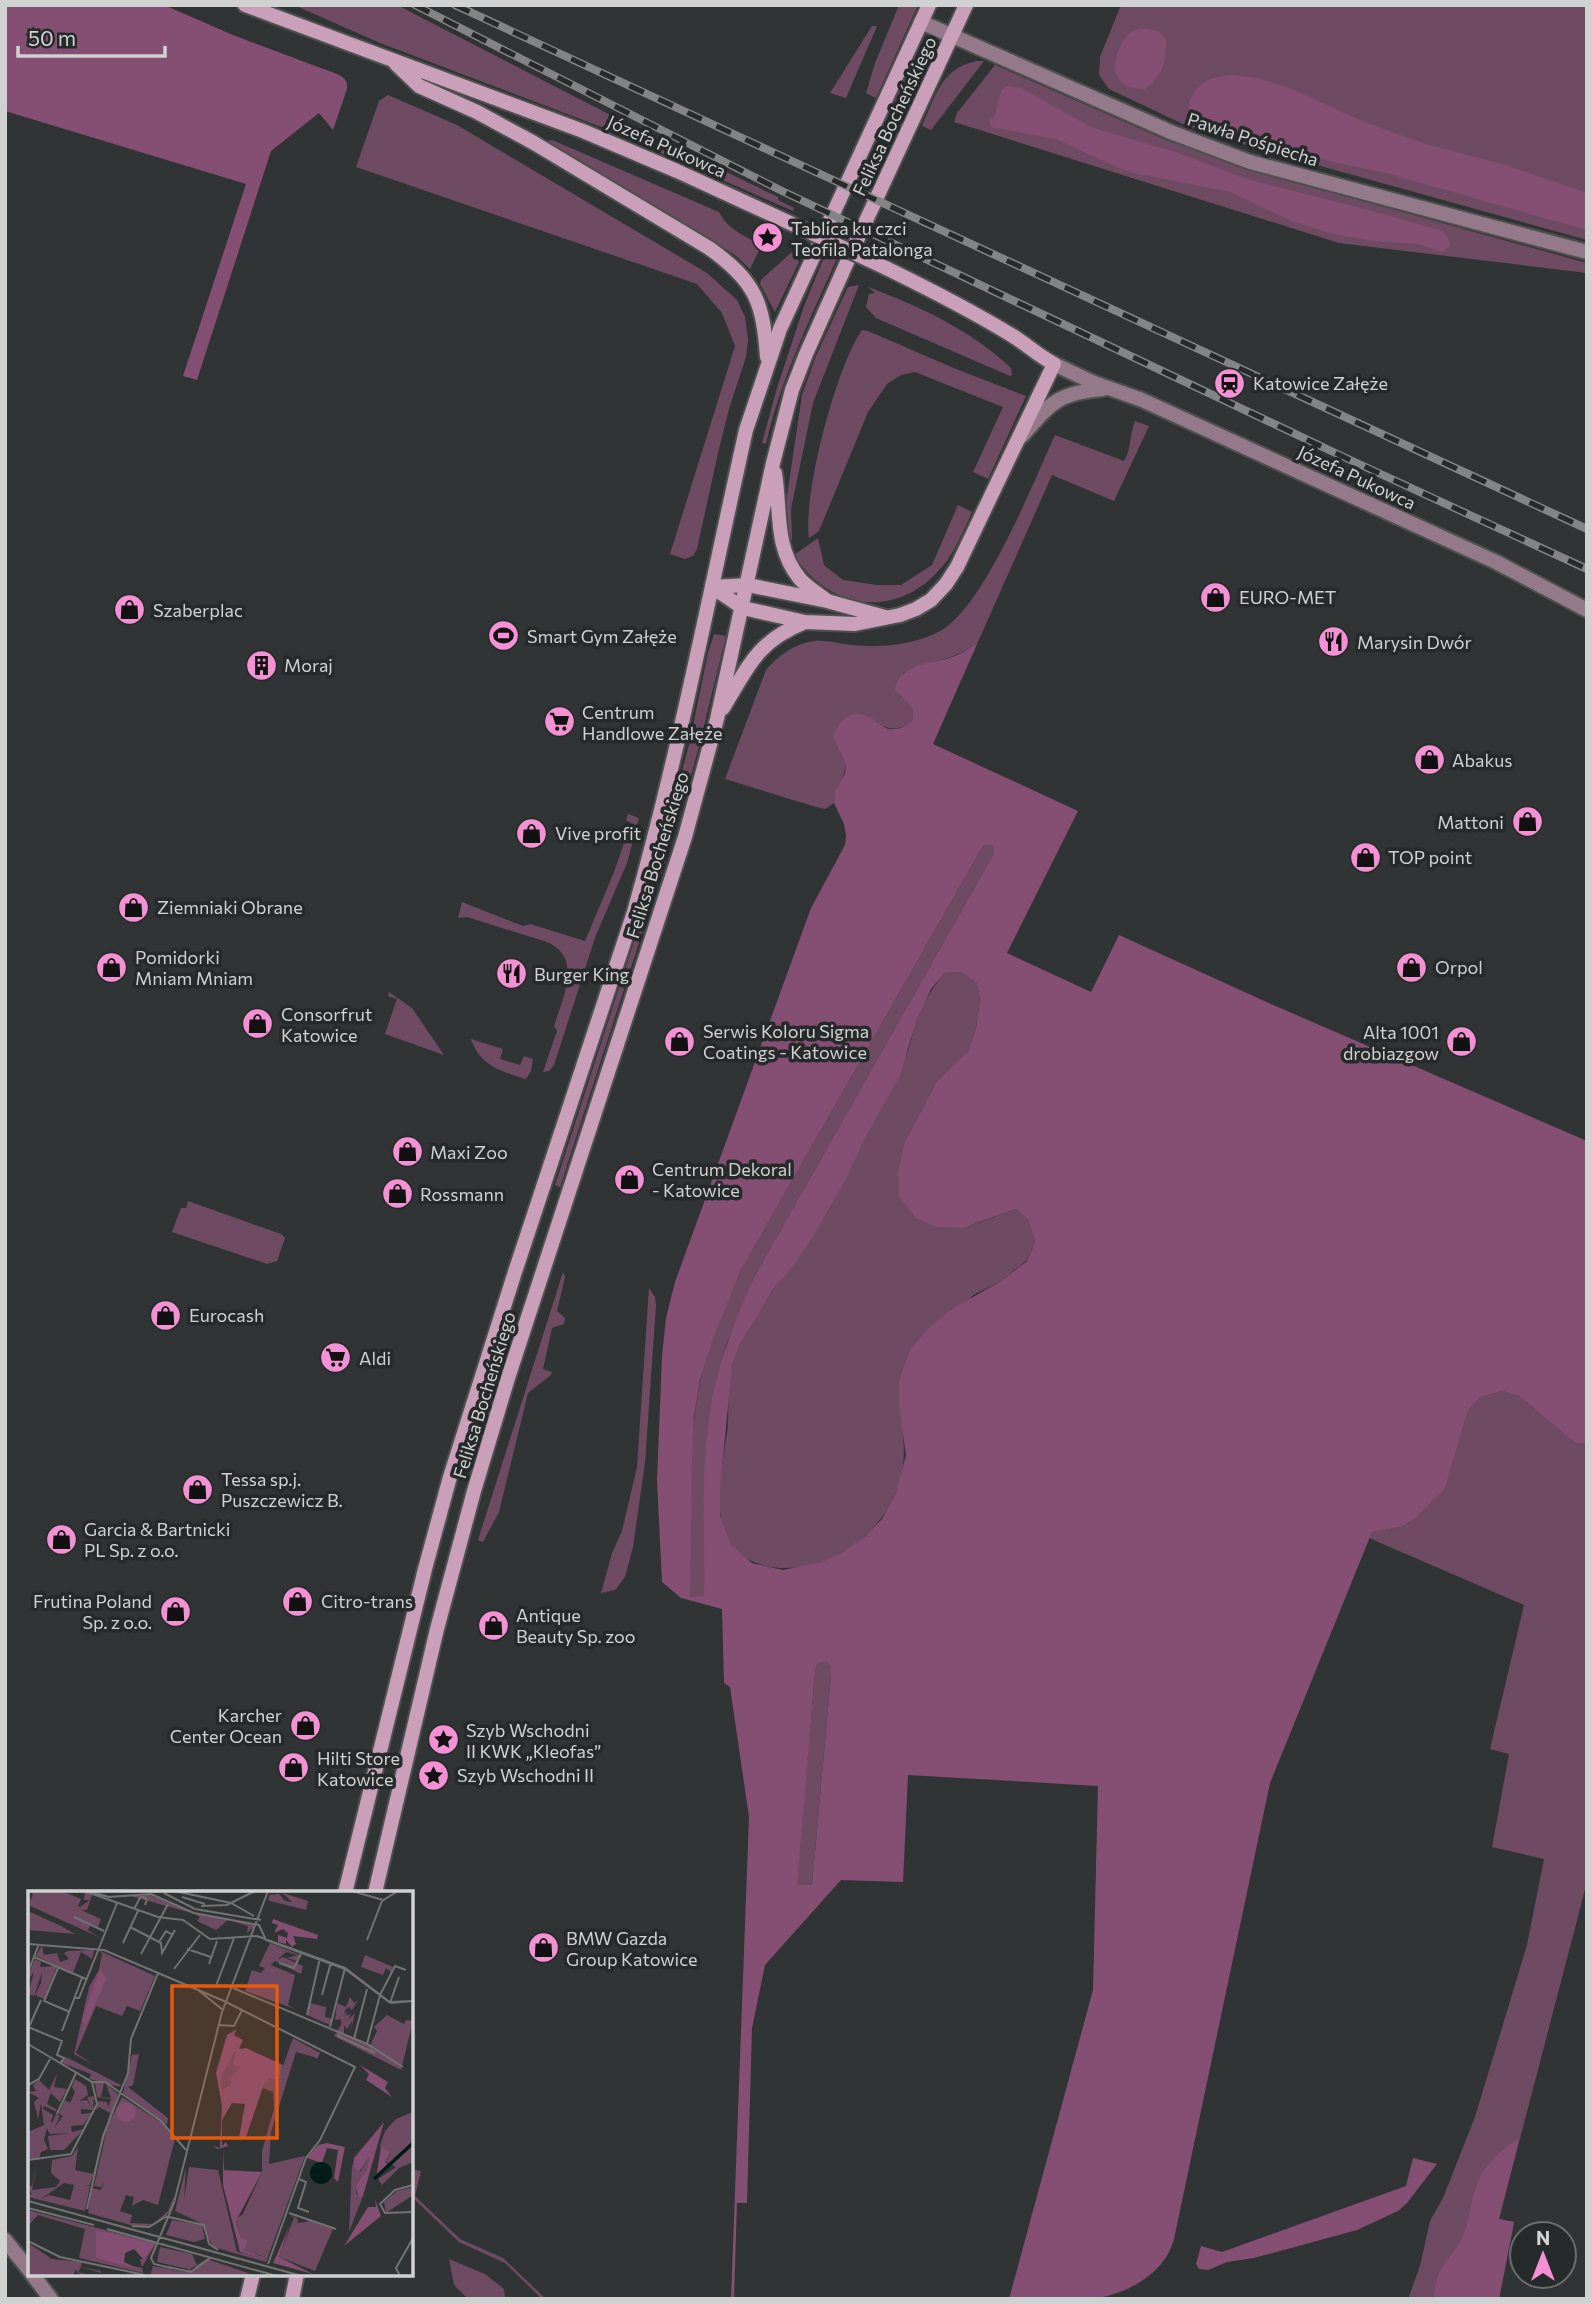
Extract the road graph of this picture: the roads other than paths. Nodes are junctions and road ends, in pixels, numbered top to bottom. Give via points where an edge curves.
1 (245, 5) edge
2 (929, 5) edge
3 (966, 5) edge
4 (921, 22) junction
5 (952, 35) junction
6 (393, 60) junction
7 (1587, 252) edge
8 (767, 364) junction
9 (1054, 364) junction
10 (1108, 388) junction
11 (1019, 439) junction
12 (773, 463) junction
13 (748, 585) junction
14 (712, 587) junction
15 (827, 601) junction
16 (743, 608) junction
17 (1587, 610) edge
18 (887, 617) junction
19 (805, 622) junction
20 (717, 719) junction
21 (345, 1891) edge
22 (375, 1891) edge
23 (5, 2240) edge
24 (28, 2269) edge
25 (33, 2276) edge
26 (253, 2276) edge
27 (297, 2276) edge
28 (51, 2299) edge
29 (247, 2299) edge
30 (292, 2299) edge

1 - 6 main road, Józefa Pukowca
2 - 4 main road, Feliksa Bocheńskiego
3 - 5 main road, Feliksa Bocheńskiego
4 - 5 street, Pawła Pośpiecha
4 - 8 main road, Feliksa Bocheńskiego
5 - 7 street, Pawła Pośpiecha via 1173,133 1250,162
5 - 12 main road, Feliksa Bocheńskiego via 806,354
6 - 8 main road via 419,86 534,143 733,266 761,310
6 - 9 main road, Józefa Pukowca, bridge via 583,131 788,222 950,299
8 - 14 main road, Feliksa Bocheńskiego via 746,430
9 - 10 street, Józefa Pukowca
9 - 11 main road
10 - 11 street, Józefa Pukowca via 1077,391 1052,402
10 - 17 street, Józefa Pukowca via 1496,562
11 - 18 main road via 946,584 916,609
12 - 13 main road, Feliksa Bocheńskiego
12 - 15 main road via 784,552 801,580
13 - 14 main road
13 - 15 main road
13 - 16 main road, Feliksa Bocheńskiego
14 - 16 main road
14 - 21 main road, Feliksa Bocheńskiego via 685,715 634,912 450,1477
15 - 18 main road
16 - 19 main road
16 - 20 main road, Feliksa Bocheńskiego
18 - 19 main road via 855,624
19 - 20 main road via 784,631 757,654
20 - 22 main road, Feliksa Bocheńskiego via 685,837 474,1490
23 - 24 street
25 - 28 street
26 - 29 main road
27 - 30 main road

